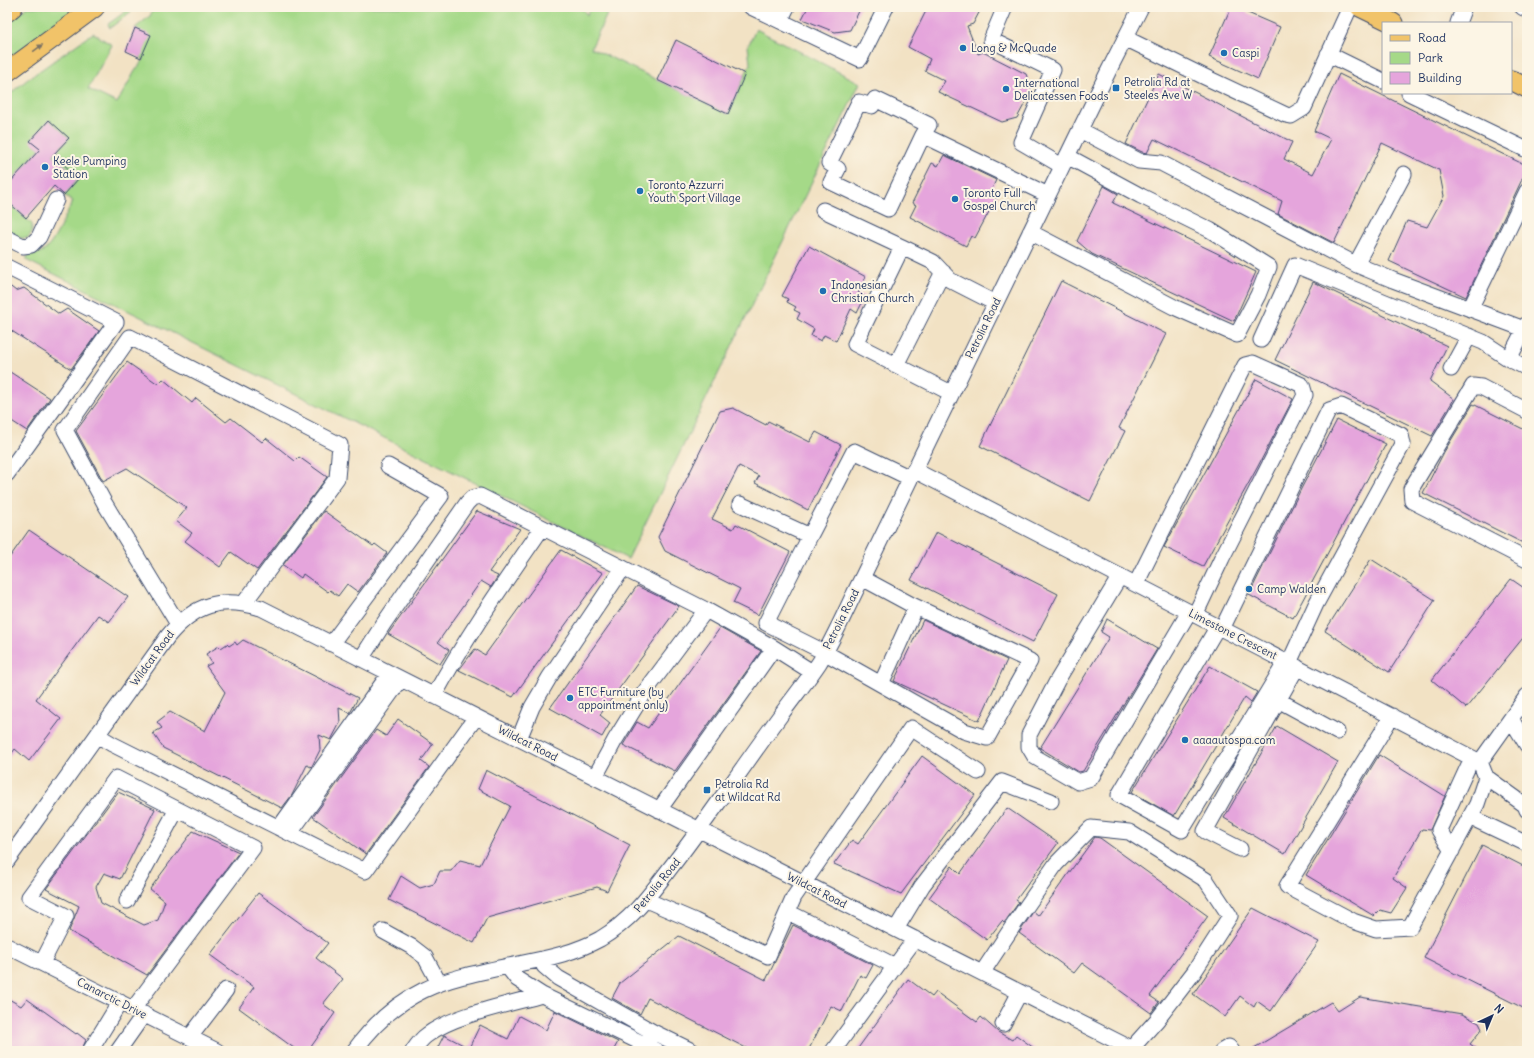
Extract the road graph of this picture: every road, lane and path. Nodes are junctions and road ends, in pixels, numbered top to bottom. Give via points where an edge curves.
1 (13, 7) edge
2 (95, 7) edge
3 (751, 7) edge
4 (787, 7) edge
5 (886, 7) edge
6 (1005, 7) edge
7 (1141, 7) edge
8 (1350, 7) edge
9 (1360, 7) edge
10 (1464, 7) edge
11 (1522, 7) edge
12 (1527, 10) edge
13 (7, 12) edge
14 (780, 21) junction
15 (1391, 22) edge
16 (1458, 22) edge
17 (1126, 38) junction
18 (1328, 54) junction
19 (7, 72) edge
20 (1512, 80) edge
21 (1382, 81) edge
22 (1527, 88) edge
23 (1410, 94) edge
24 (1080, 130) junction
25 (923, 135) junction
26 (1527, 150) edge
27 (1064, 161) junction
28 (1404, 174) dead end
29 (1527, 191) edge
30 (1048, 196) junction
31 (56, 200) dead end
32 (824, 210) dead end
33 (1030, 232) junction
34 (7, 238) edge
35 (902, 247) junction
36 (1356, 264) junction
37 (7, 267) edge
38 (943, 272) junction
39 (995, 304) junction
40 (1470, 308) junction
41 (1526, 326) edge
42 (1469, 336) junction
43 (1261, 340) dead end
44 (1509, 359) junction
45 (896, 365) junction
46 (1527, 368) edge
47 (1451, 369) dead end
48 (951, 393) junction
49 (1527, 411) edge
50 (388, 466) dead end
51 (7, 474) edge
52 (912, 474) junction
53 (740, 504) dead end
54 (542, 528) junction
55 (810, 536) junction
56 (1527, 560) edge
57 (623, 568) junction
58 (1120, 576) junction
59 (862, 578) junction
60 (1136, 584) junction
61 (244, 603) junction
62 (916, 607) junction
63 (706, 610) junction
64 (1192, 613) junction
65 (178, 624) junction
66 (1220, 628) junction
67 (332, 644) junction
68 (774, 648) junction
69 (824, 652) junction
70 (361, 659) junction
71 (1291, 664) junction
72 (812, 672) junction
73 (396, 676) junction
74 (881, 684) junction
75 (434, 696) junction
76 (1527, 696) edge
77 (1278, 700) junction
78 (1392, 716) junction
79 (476, 717) junction
80 (1511, 719) junction
81 (1337, 732) dead end
82 (98, 735) junction
83 (519, 739) junction
84 (1527, 744) edge
85 (1476, 760) junction
86 (978, 772) dead end
87 (595, 777) junction
88 (1486, 777) junction
89 (1051, 802) dead end
90 (177, 809) junction
91 (659, 810) junction
92 (1527, 810) edge
93 (1470, 817) junction
94 (284, 830) junction
95 (699, 830) junction
96 (1527, 844) edge
97 (1240, 849) dead end
98 (1452, 851) junction
99 (7, 861) edge
100 (803, 883) junction
101 (646, 900) junction
102 (127, 901) dead end
103 (788, 912) junction
104 (896, 930) junction
105 (383, 931) dead end
106 (915, 939) junction
107 (7, 946) edge
108 (542, 959) junction
109 (42, 963) junction
110 (507, 966) junction
111 (895, 966) junction
112 (982, 973) junction
113 (439, 983) junction
114 (226, 990) dead end
115 (1020, 992) junction
116 (542, 995) junction
117 (132, 1008) junction
118 (1003, 1024) dead end
119 (190, 1037) junction
120 (648, 1045) edge
121 (213, 1050) edge
122 (1134, 1050) edge
123 (90, 1051) edge
124 (118, 1051) edge
125 (354, 1051) edge
126 (413, 1051) edge
127 (692, 1051) edge
128 (833, 1051) edge
129 (1222, 1051) edge
130 (1232, 1051) edge

1 - 13 main road
19 -> 2 main road
3 - 14 street
4 - 14 street
5 - 14 street via 860,59
6 - 27 street via 991,40 1053,70 1021,142
7 - 17 street, Petrolia Road
8 - 18 street
9 - 15 main road
10 - 16 street
11 - 12 street
17 - 18 street via 1291,116 1304,108
17 - 24 street, Petrolia Road
18 - 21 street
20 - 22 main road
23 - 26 street
24 - 27 street, Petrolia Road
24 - 36 street via 1139,161 1161,163
25 - 25 street via 888,209 831,182 838,169 830,163 859,102 872,106 875,100 929,125
25 - 30 street
27 - 30 street, Petrolia Road
27 - 33 street via 1210,230 1269,267 1258,295 1237,335 1174,307
28 - 36 street
29 - 40 street
30 - 33 street, Petrolia Road
31 - 34 street via 39,237 31,245 23,246
32 - 35 street
33 - 39 street, Petrolia Road
35 - 38 street via 933,262
35 - 45 street via 855,344
36 - 40 street
37 - 51 street via 116,322
38 - 39 street via 950,280
38 - 45 street
39 - 48 street, Petrolia Road
40 - 41 street
41 - 44 street
42 - 43 street via 1295,265
42 - 44 street
42 - 47 street
44 - 46 street
45 - 48 street
48 - 52 street, Petrolia Road
49 - 56 street via 1481,387 1473,386 1411,489 1412,501
50 - 67 street via 441,496
52 - 55 street, Limestone Crescent via 854,451
52 - 58 street, Limestone Crescent
52 - 59 street, Petrolia Road
53 - 55 street
54 - 57 street
54 - 70 street via 480,496 472,498
54 - 75 street via 448,669
55 - 69 street via 766,623
57 - 63 street
57 - 83 street via 549,678 532,707
58 - 60 street, Limestone Crescent
58 - 64 street via 1057,681 1029,735 1029,747 1035,757 1078,782 1091,778
59 - 62 street
59 - 69 street, Petrolia Road
60 - 64 street, Limestone Crescent
60 - 64 street via 1244,365 1253,363 1302,385 1305,395
61 - 65 street, Wildcat Road via 224,602 208,606 192,613
61 - 65 street via 337,478 340,445 130,337 64,430 105,504
61 - 67 street, Wildcat Road via 261,608
62 - 74 street
62 - 74 street via 1030,661 987,738 964,731
63 - 68 street
63 - 87 street via 644,693
64 - 66 street, Limestone Crescent
65 - 82 street, Wildcat Road
66 - 71 street, Limestone Crescent
66 - 71 street via 1119,795 1182,830 1267,695
66 - 71 street via 1329,410 1341,406 1401,435 1404,444 1316,604
67 - 70 street, Wildcat Road
68 - 72 street
68 - 91 street
69 - 72 street, Petrolia Road
69 - 74 street
70 - 73 street, Wildcat Road
71 - 77 street
71 - 78 street, Limestone Crescent
72 - 95 street, Petrolia Road
73 - 75 street, Wildcat Road
73 - 94 street
75 - 79 street, Wildcat Road
76 - 80 street
77 - 81 street
77 - 97 street via 1204,831
78 - 85 street, Limestone Crescent
78 - 98 street via 1287,886 1353,922 1376,929 1410,927
79 - 83 street, Wildcat Road
79 - 94 street via 365,871
80 - 84 street
80 - 85 street
82 - 94 street
82 - 99 street, Wildcat Road
83 - 87 street, Wildcat Road
85 - 88 street
85 - 98 street via 1439,830
86 - 100 street via 911,728
87 - 91 street, Wildcat Road
88 - 92 street via 1524,805
88 - 93 street
89 - 104 street via 1002,782 922,886
90 - 102 street
90 - 109 street via 116,778 30,897 66,916
90 - 117 street via 253,848
91 - 95 street, Wildcat Road
93 - 96 street
93 - 98 street
95 - 100 street, Wildcat Road
95 - 101 street, Petrolia Road
100 - 103 street
100 - 104 street, Wildcat Road
101 - 103 street via 768,956
101 - 108 street, Petrolia Road via 628,919 598,939 579,948
103 - 111 street
104 - 106 street, Wildcat Road
105 - 113 street via 426,957
106 - 111 street
106 - 112 street, Wildcat Road
107 - 109 street, Canarctic Drive
108 - 110 street, Petrolia Road
108 - 120 street via 547,969 558,978
109 - 117 street, Canarctic Drive
110 - 113 street, Petrolia Road
110 - 116 street via 517,978
111 - 128 street
112 - 115 street, Wildcat Road
112 - 122 street via 1056,864 1091,828 1129,832 1206,880 1230,916 1194,972
113 - 125 street, Petrolia Road via 398,1004 379,1020
114 - 119 street
115 - 118 street
115 - 122 street, Wildcat Road
116 - 120 street
116 - 126 street via 467,1016 439,1027 419,1042
117 - 119 street, Canarctic Drive
117 - 123 street
117 - 124 street
119 - 121 street, Canarctic Drive
120 - 127 street
129 - 130 street via 1229,1047

